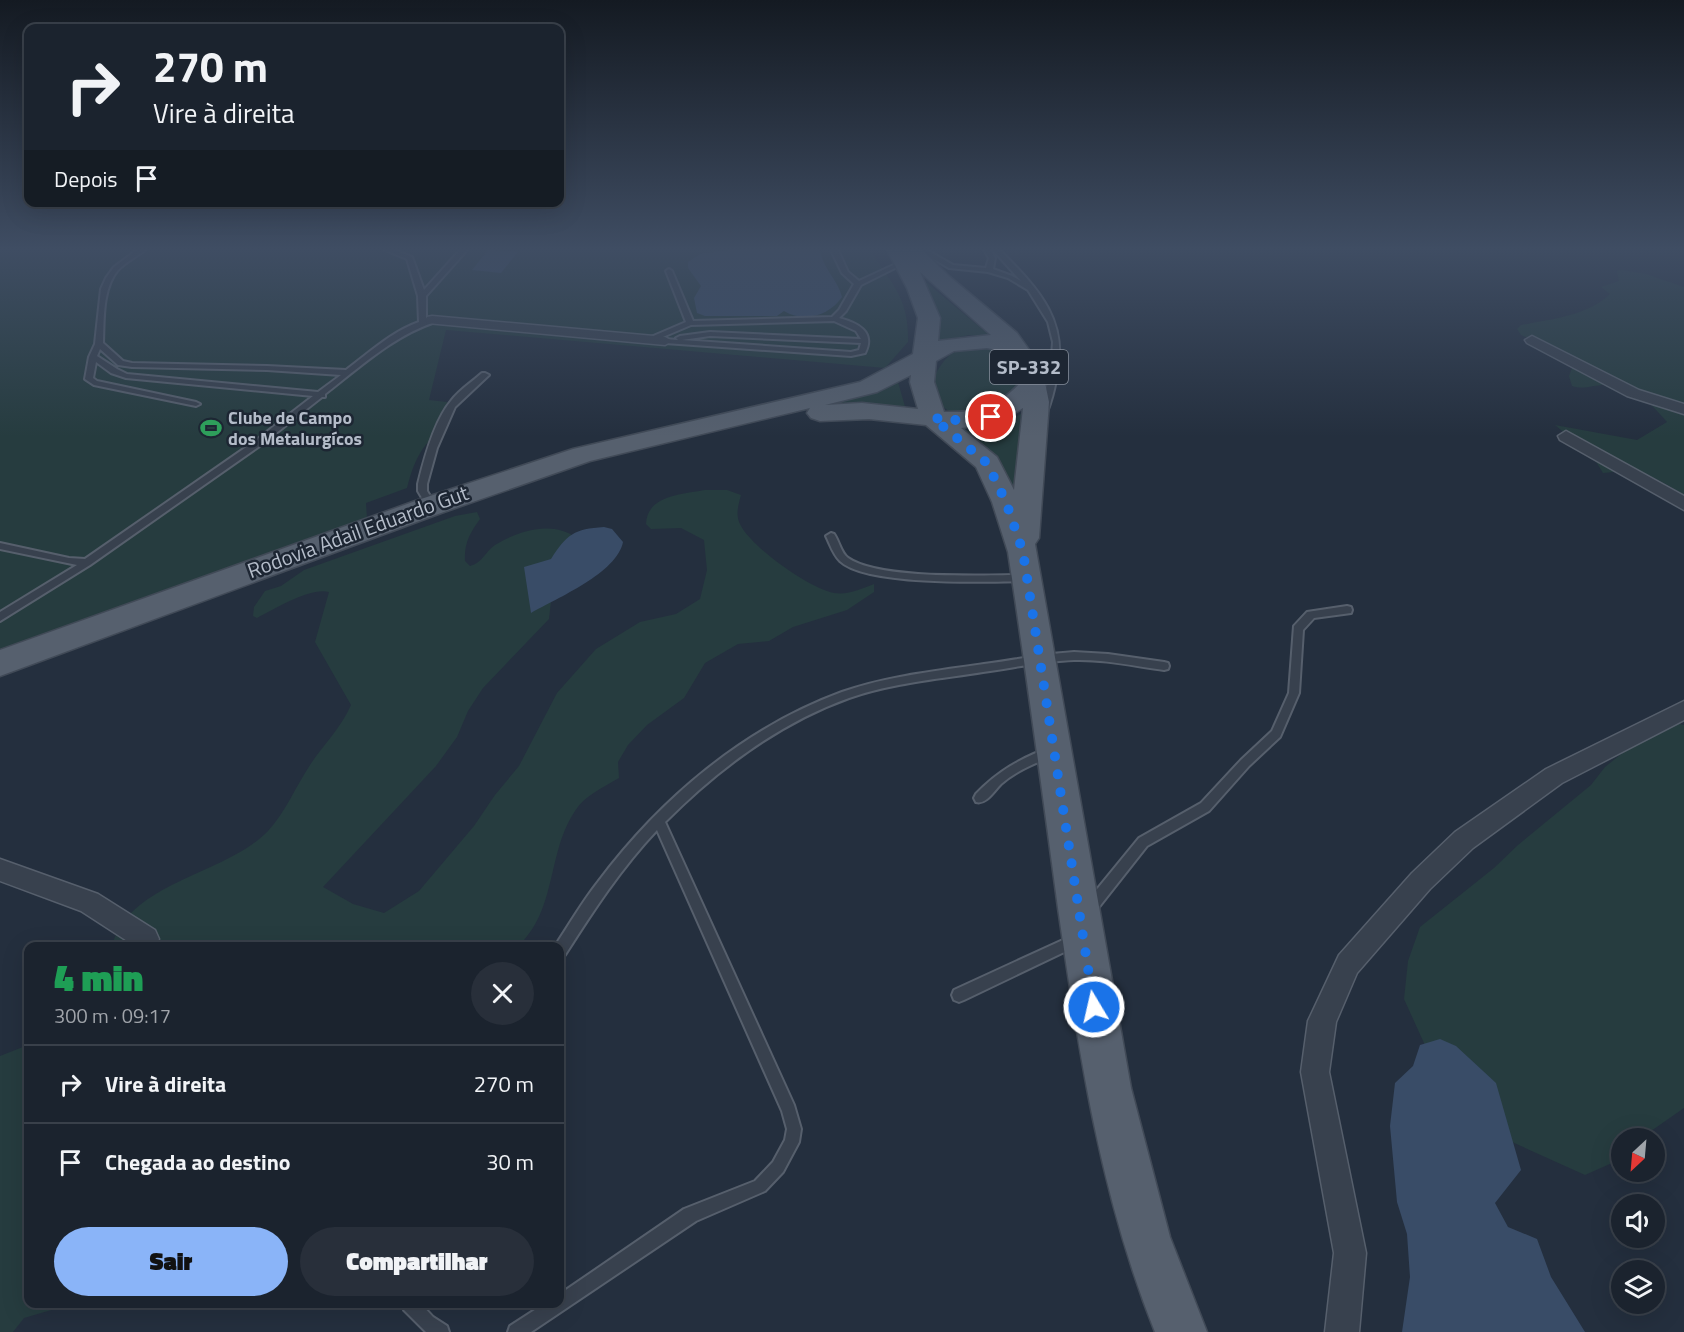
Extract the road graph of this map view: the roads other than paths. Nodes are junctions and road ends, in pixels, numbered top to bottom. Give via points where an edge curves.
1 (102, 312) edge
2 (425, 312) edge
3 (686, 312) edge
4 (841, 312) edge
5 (927, 312) edge
6 (980, 312) edge
7 (1045, 312) edge
8 (834, 319) junction
9 (427, 321) junction
10 (690, 323) junction
11 (648, 340) junction
12 (1532, 340) dead end
13 (665, 341) junction
14 (865, 341) junction
15 (99, 344) junction
16 (1016, 347) junction
17 (93, 357) junction
18 (925, 358) junction
19 (350, 373) junction
20 (485, 375) dead end
21 (1034, 383) junction
22 (322, 394) junction
23 (196, 404) dead end
24 (1684, 409) edge
25 (933, 418) junction
26 (723, 422) junction
27 (1566, 436) dead end
28 (1032, 441) junction
29 (1684, 504) edge
30 (431, 506) junction
31 (831, 536) dead end
32 (0, 546) edge
33 (87, 562) junction
34 (1025, 565) junction
35 (1347, 610) dead end
36 (0, 617) edge
37 (1041, 660) junction
38 (0, 663) edge
39 (1164, 666) dead end
40 (1684, 710) edge
41 (1055, 751) junction
42 (980, 798) dead end
43 (659, 821) junction
44 (0, 870) edge
45 (1082, 928) junction
46 (146, 939) dead end
47 (564, 945) edge
48 (959, 995) dead end
49 (564, 1300) edge
50 (414, 1308) edge
51 (552, 1308) edge
52 (441, 1332) edge
53 (516, 1332) edge
54 (1181, 1332) edge
55 (1342, 1332) edge

1 - 15 lane
2 - 9 lane
3 - 10 lane
4 - 8 lane
5 - 18 main road
6 - 16 main road, SP-332
7 - 28 lane via 1056,347 1049,395
8 - 10 lane
8 - 14 lane via 856,326
9 - 11 street
9 - 19 lane via 385,344
10 - 11 lane
11 - 13 street
12 - 24 street via 1633,393
13 - 14 lane via 710,334
13 - 14 lane via 851,354 862,351
15 - 17 lane
15 - 19 lane via 121,363 132,365
16 - 18 main road via 987,341 962,342
16 - 21 main road, SP-332
17 - 22 lane via 126,376
17 - 23 lane via 88,373 94,383
18 - 25 main road via 923,393
18 - 26 main road, Rodovia Adail Eduardo Gut via 868,387
19 - 22 lane
20 - 30 lane via 452,404 441,423 423,480 422,489
21 - 25 main road via 1014,405 991,417 967,421
21 - 28 main road, SP-332
22 - 33 lane
25 - 26 main road, Rodovia Adail Eduardo Gut via 843,411
25 - 34 main road, SP-332 via 987,463 1006,502
26 - 30 main road, Rodovia Adail Eduardo Gut via 582,455
27 - 29 street
28 - 34 main road, SP-332
30 - 38 main road, Rodovia Adail Eduardo Gut
31 - 34 lane via 844,560 862,568 952,578
32 - 33 lane
33 - 36 lane
34 - 37 main road, SP-332
35 - 45 lane via 1311,615 1298,628 1294,693 1276,734 1205,807 1143,842
37 - 39 lane via 1090,657
37 - 41 main road, SP-332
37 - 43 lane via 919,678 846,695 769,732 693,788
40 - 55 street via 1554,776 1464,840 1421,881 1348,964 1322,1021 1315,1072 1350,1253
41 - 42 lane via 1000,776
41 - 45 main road, SP-332
43 - 47 lane via 602,885
43 - 49 lane via 789,1110 794,1129 792,1142 778,1167 760,1186 690,1215
44 - 46 street via 89,902
45 - 48 lane
45 - 54 main road, SP-332 via 1124,1161 1165,1296
50 - 52 lane
51 - 53 lane

